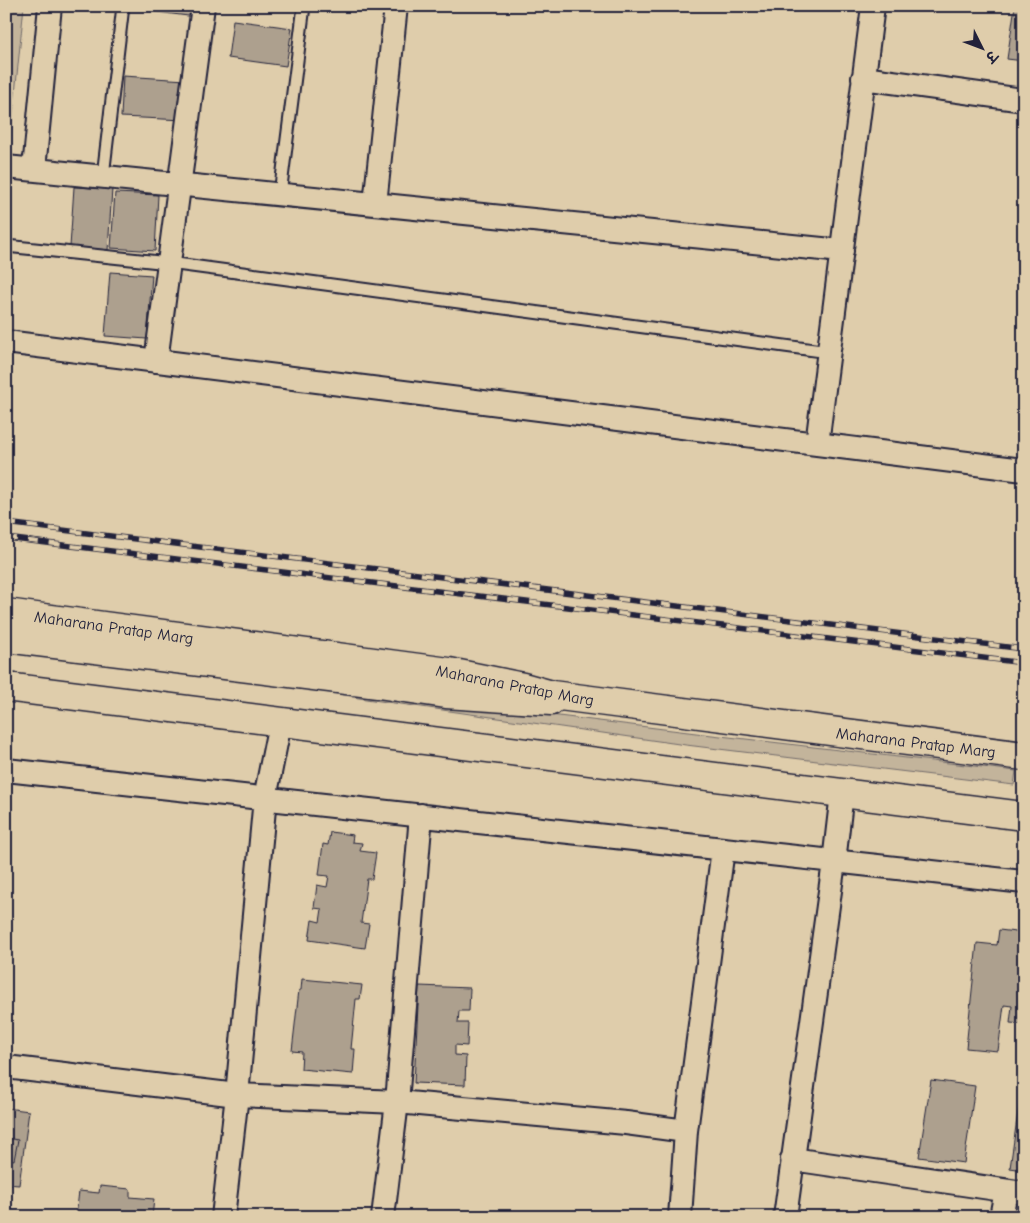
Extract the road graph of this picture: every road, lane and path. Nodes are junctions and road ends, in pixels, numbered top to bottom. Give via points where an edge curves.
1 (50, 6) edge
2 (122, 6) edge
3 (203, 6) edge
4 (304, 6) edge
5 (396, 6) edge
6 (873, 6) edge
7 (864, 78) junction
8 (1024, 100) edge
9 (6, 167) edge
10 (34, 169) junction
11 (103, 176) junction
12 (180, 184) junction
13 (280, 194) junction
14 (376, 204) junction
15 (6, 246) edge
16 (842, 251) junction
17 (169, 263) junction
18 (6, 342) edge
19 (829, 352) junction
20 (156, 361) junction
21 (817, 444) junction
22 (1024, 470) edge
23 (6, 613) edge
24 (6, 638) edge
25 (6, 687) edge
26 (639, 706) junction
27 (280, 723) junction
28 (1024, 756) edge
29 (6, 770) edge
30 (842, 793) junction
31 (265, 798) junction
32 (421, 815) junction
33 (1024, 816) edge
34 (723, 848) junction
35 (834, 862) junction
36 (1024, 882) edge
37 (6, 1067) edge
38 (238, 1095) junction
39 (397, 1102) junction
40 (686, 1131) junction
41 (792, 1159) junction
42 (1015, 1192) edge
43 (223, 1217) edge
44 (383, 1217) edge
45 (680, 1217) edge
46 (785, 1217) edge
47 (1001, 1217) edge

1 - 10 street
2 - 11 lane
3 - 12 street
4 - 13 lane
5 - 14 street
6 - 7 street
7 - 8 street
7 - 16 street
9 - 10 street
10 - 11 street
11 - 12 street
12 - 13 street
12 - 17 street
13 - 14 street
14 - 16 street
15 - 17 lane
16 - 19 street
17 - 19 lane
17 - 20 street
18 - 20 street
19 - 21 street
20 - 21 street
21 - 22 street
23 - 26 main road, Maharana Pratap Marg via 448,672 552,695
24 - 26 main road via 454,695
25 - 27 main road
26 - 28 main road, Maharana Pratap Marg
27 - 30 main road
27 - 31 street
29 - 31 street
30 - 33 main road
30 - 35 street
31 - 32 street
31 - 38 street
32 - 34 street
32 - 39 street
34 - 35 street
34 - 40 street
35 - 36 street
35 - 41 street
37 - 38 street
38 - 39 street
38 - 43 street
39 - 40 street
39 - 44 street
40 - 45 street
41 - 42 street
41 - 46 street
42 - 47 street

